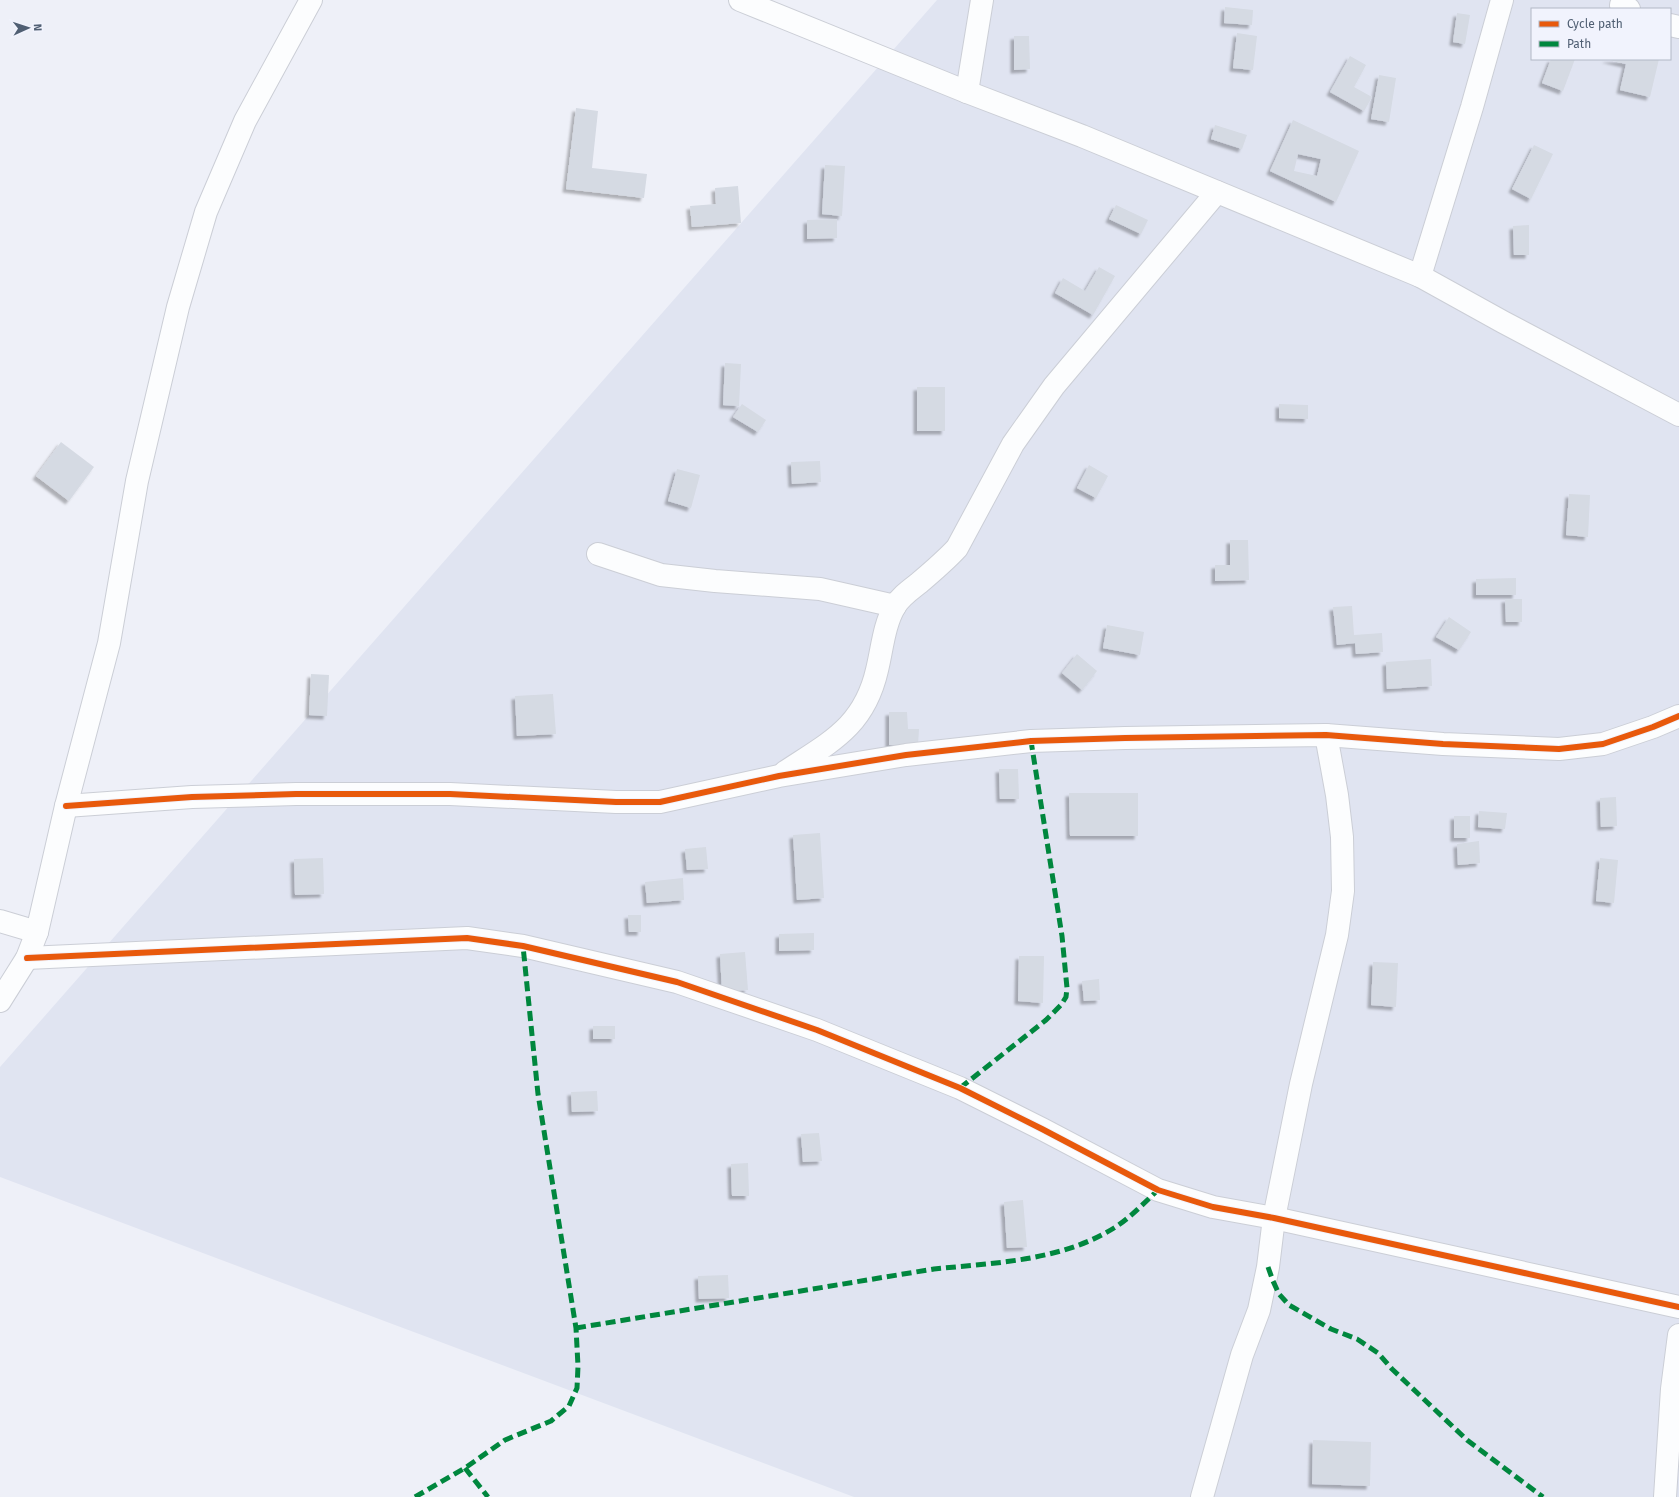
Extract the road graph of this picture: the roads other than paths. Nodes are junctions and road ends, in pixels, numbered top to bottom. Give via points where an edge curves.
1 (311, 0) edge
2 (740, 0) edge
3 (982, 0) edge
4 (1502, 0) edge
5 (967, 92) junction
6 (1217, 192) junction
7 (1420, 276) junction
8 (1679, 415) edge
9 (598, 554) dead end
10 (894, 606) junction
11 (1679, 716) edge
12 (1326, 736) junction
13 (779, 776) junction
14 (66, 806) junction
15 (0, 921) edge
16 (37, 932) junction
17 (27, 958) junction
18 (0, 1001) edge
19 (1274, 1218) junction
20 (1679, 1306) edge
21 (1679, 1334) edge
22 (1202, 1497) edge
23 (1665, 1497) edge

1 - 14 street via 246,121 206,212 167,352 137,481 109,643
2 - 5 street
3 - 5 street
4 - 7 street
5 - 6 street
6 - 7 street
6 - 10 street via 1054,386 1013,444 957,548
7 - 8 street
9 - 10 street via 661,575 820,589
10 - 13 street via 872,689 863,709 841,735
11 - 12 street via 1603,744 1559,749
12 - 13 street via 1031,741 906,755
12 - 19 street via 1342,837 1343,891 1337,935 1300,1084
13 - 14 street via 660,802 450,794 296,794 192,797
14 - 16 street
15 - 16 street
16 - 17 street
17 - 18 street
17 - 19 street via 467,938 523,946 677,982 817,1030 960,1088 1158,1190 1213,1207
19 - 20 street
19 - 22 street via 1268,1267 1258,1310 1242,1355
21 - 23 street via 1672,1389

